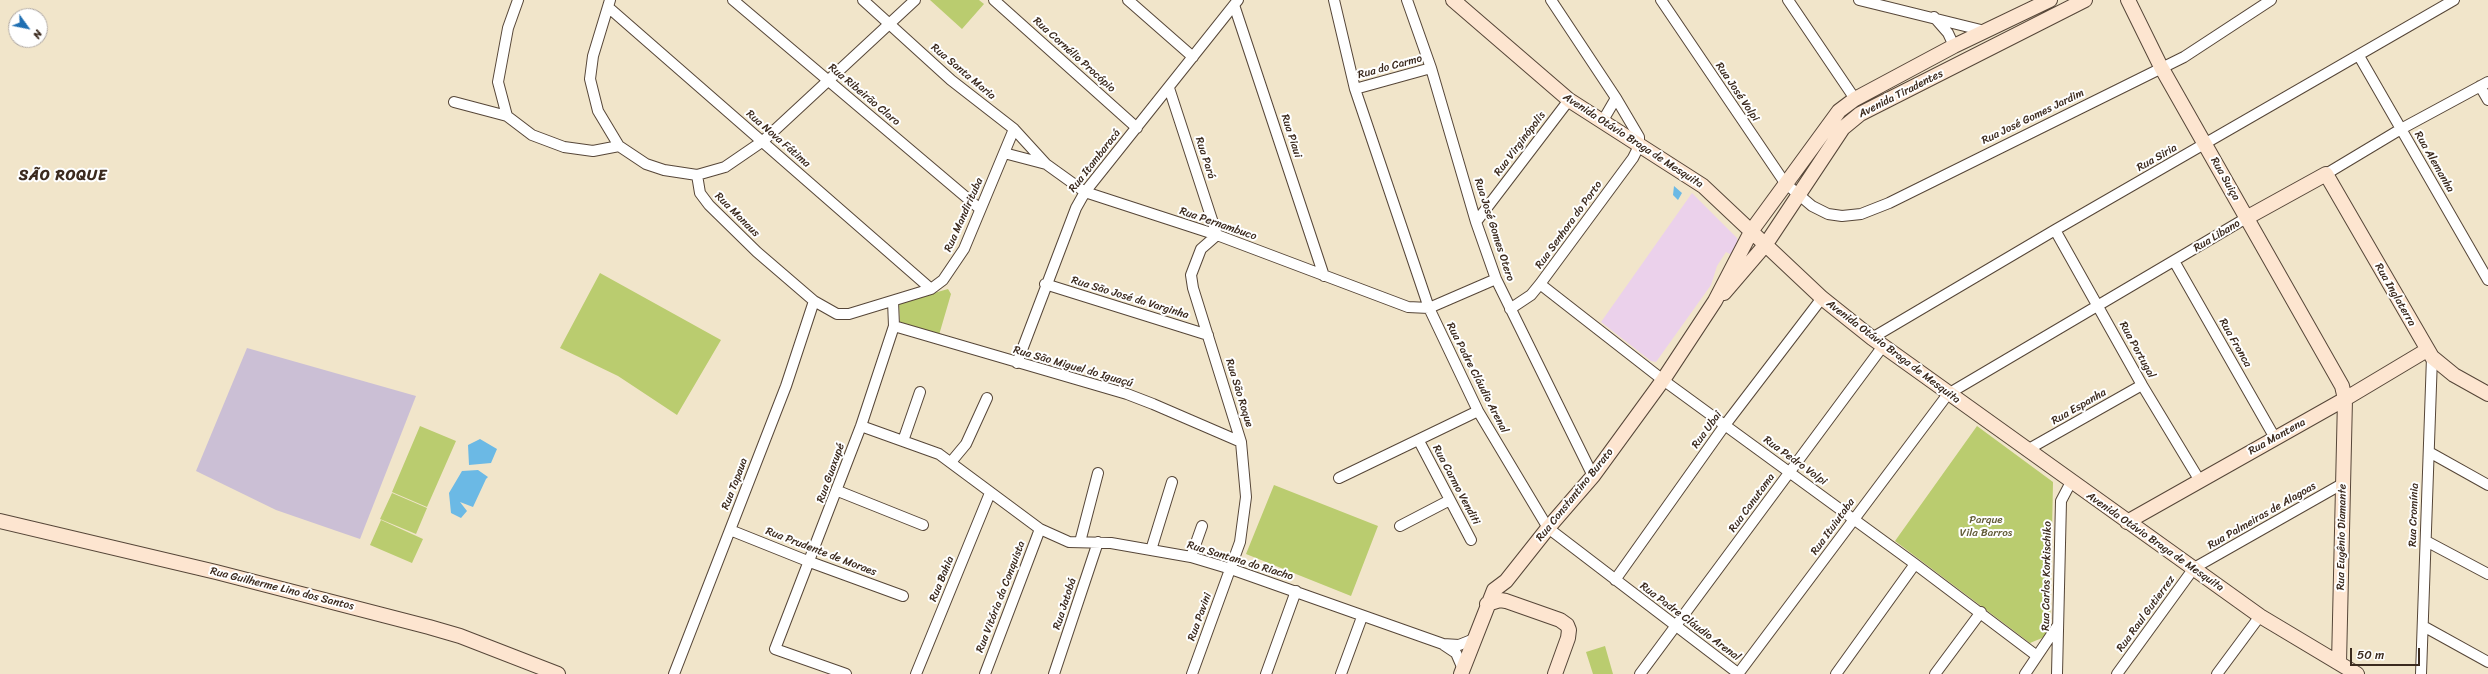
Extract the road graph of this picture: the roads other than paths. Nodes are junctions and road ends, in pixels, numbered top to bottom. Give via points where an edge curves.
1 (518, 0) edge
2 (733, 0) edge
3 (863, 0) edge
4 (915, 0) edge
5 (994, 0) edge
6 (1128, 0) edge
7 (1334, 0) edge
8 (1453, 0) edge
9 (1552, 0) edge
10 (1661, 0) edge
11 (1788, 0) edge
12 (1859, 0) edge
13 (2050, 0) edge
14 (2085, 0) edge
15 (2128, 0) edge
16 (2271, 0) edge
17 (2454, 0) edge
18 (1409, 1) edge
19 (1236, 2) edge
20 (609, 4) edge
21 (1934, 17) junction
22 (890, 23) junction
23 (1985, 30) junction
24 (1954, 46) junction
25 (2359, 56) junction
26 (1193, 57) junction
27 (2161, 67) junction
28 (1432, 68) junction
29 (828, 80) junction
30 (2484, 84) edge
31 (1169, 88) junction
32 (1355, 89) junction
33 (1616, 98) junction
34 (1855, 99) junction
35 (1569, 100) junction
36 (2488, 100) edge
37 (454, 102) dead end
38 (507, 116) junction
39 (1602, 122) junction
40 (1137, 128) junction
41 (1014, 129) junction
42 (2401, 130) junction
43 (763, 141) junction
44 (2205, 144) junction
45 (619, 146) junction
46 (1640, 146) junction
47 (1004, 153) junction
48 (1046, 164) junction
49 (2326, 174) junction
50 (697, 175) junction
51 (1785, 183) junction
52 (1085, 192) junction
53 (1798, 196) junction
54 (980, 209) junction
55 (2248, 217) junction
56 (1476, 222) junction
57 (1752, 230) junction
58 (2055, 230) junction
59 (1217, 235) junction
60 (1766, 244) junction
61 (2174, 261) junction
62 (1324, 276) junction
63 (1496, 279) junction
64 (2488, 280) edge
65 (1045, 284) junction
66 (1540, 284) junction
67 (931, 289) junction
68 (1822, 298) junction
69 (814, 301) junction
70 (893, 301) junction
71 (1715, 301) junction
72 (2097, 304) junction
73 (1429, 308) junction
74 (1510, 309) junction
75 (894, 326) junction
76 (1208, 335) junction
77 (1878, 342) junction
78 (2429, 354) junction
79 (1017, 363) junction
80 (1663, 380) junction
81 (2142, 385) junction
82 (920, 392) dead end
83 (1948, 394) junction
84 (2488, 394) edge
85 (987, 398) dead end
86 (2345, 399) junction
87 (1478, 410) junction
88 (1725, 425) junction
89 (861, 426) junction
90 (2275, 438) junction
91 (903, 441) junction
92 (1419, 441) junction
93 (1241, 442) junction
94 (2027, 450) junction
95 (2429, 452) junction
96 (950, 462) junction
97 (1789, 472) junction
98 (1098, 474) dead end
99 (1594, 476) junction
100 (1339, 478) dead end
101 (2200, 481) junction
102 (1172, 482) dead end
103 (2071, 482) junction
104 (2342, 484) junction
105 (2488, 485) edge
106 (838, 491) junction
107 (990, 493) junction
108 (1450, 500) junction
109 (1854, 519) junction
110 (0, 521) edge
111 (2126, 522) junction
112 (923, 525) dead end
113 (1202, 526) dead end
114 (1400, 526) dead end
115 (1548, 528) junction
116 (1040, 529) junction
117 (730, 530) junction
118 (1471, 540) dead end
119 (2426, 541) junction
120 (1080, 542) junction
121 (1098, 542) junction
122 (1151, 550) junction
123 (1191, 557) junction
124 (810, 562) junction
125 (1916, 564) junction
126 (2194, 568) junction
127 (1231, 569) junction
128 (2488, 574) edge
129 (1615, 580) junction
130 (1506, 581) junction
131 (1296, 591) junction
132 (903, 596) dead end
133 (1487, 604) junction
134 (1524, 606) junction
135 (1980, 612) junction
136 (2260, 616) junction
137 (1362, 617) junction
138 (2058, 625) junction
139 (1676, 626) junction
140 (2423, 626) junction
141 (1474, 639) junction
142 (1443, 644) junction
143 (2037, 656) junction
144 (2488, 662) edge
145 (2338, 668) edge
146 (1462, 671) edge
147 (558, 674) edge
148 (674, 674) edge
149 (846, 674) edge
150 (916, 674) edge
151 (984, 674) edge
152 (1054, 674) edge
153 (1192, 674) edge
154 (1266, 674) edge
155 (1341, 674) edge
156 (1555, 674) edge
157 (1640, 674) edge
158 (1739, 674) edge
159 (1836, 674) edge
160 (1935, 674) edge
161 (2025, 674) edge
162 (2057, 674) edge
163 (2117, 674) edge
164 (2218, 674) edge
165 (2356, 674) edge
166 (2421, 674) edge

1 - 38 street via 508,28 498,82
2 - 29 street, Rua Ribeirão Claro
3 - 22 street, Rua Santa Maria
4 - 22 street
5 - 40 street, Rua Cornélio Procópio
6 - 26 street
7 - 32 street, Rua Padre Cláudio Arenal
8 - 35 street, Avenida Otávio Braga de Mesquita
9 - 33 street
10 - 51 street, Rua José Volpi
11 - 34 street
12 - 21 street
13 - 23 street, Avenida Tiradentes
14 - 53 street, Avenida Tiradentes via 1860,114 1842,128
15 - 27 street, Rua Suiça
16 - 27 street, Rua José Gomes Jardim via 2208,43
17 - 25 street, Rua Siria
18 - 28 street, Rua José Gomes Otero
19 - 26 street, Rua Itambaracá
19 - 62 street, Rua Piaui
20 - 43 street, Rua Nova Fátima
20 - 45 street via 593,56 590,79 598,111
21 - 23 street
21 - 24 street via 1948,33
22 - 29 street
22 - 41 street, Rua Santa Maria via 951,80
23 - 24 street, Avenida Tiradentes
24 - 34 street, Avenida Tiradentes
25 - 42 street, Rua Alemanha
25 - 44 street, Rua Siria
26 - 31 street, Rua Itambaracá
27 - 44 street, Rua Suiça
27 - 53 street, Rua José Gomes Jardim via 1889,203 1861,214 1828,214
28 - 32 street, Rua do Carmo
28 - 56 street, Rua José Gomes Otero
29 - 43 street
29 - 54 street, Rua Ribeirão Claro
30 - 36 street
30 - 42 street, Rua Libano
31 - 40 street, Rua Itambaracá
31 - 59 street, Rua Pará
32 - 73 street, Rua Padre Cláudio Arenal
33 - 39 street
33 - 46 street via 1639,137
34 - 51 street, Avenida Tiradentes via 1839,111
35 - 39 street, Avenida Otávio Braga de Mesquita
35 - 56 street, Rua Virginópolis
37 - 38 street
38 - 45 street via 532,135 564,147 593,151
39 - 46 street, Avenida Otávio Braga de Mesquita
40 - 52 street, Rua Itambaracá
41 - 47 street, Rua Mandirituba
41 - 48 street, Rua Santa Maria
42 - 49 street, Rua Libano
42 - 64 street, Rua Alemanha
43 - 50 street via 725,167
43 - 67 street, Rua Nova Fátima
44 - 55 street, Rua Suiça
44 - 58 street, Rua Siria
45 - 50 street via 633,157 658,168
46 - 57 street, Avenida Otávio Braga de Mesquita via 1688,176
46 - 66 street, Rua Senhora do Porto via 1634,158
47 - 48 street, Rua Pernambuco
47 - 54 street, Rua Mandirituba
48 - 52 street, Rua Pernambuco
49 - 55 street, Rua Libano
49 - 78 street, Rua Inglaterra
50 - 69 street, Rua Manaus via 700,193 709,205 757,252
51 - 53 street, Rua José Volpi
51 - 57 street, Avenida Tiradentes
52 - 59 street, Rua Pernambuco
52 - 65 street, Rua Itambaracá
53 - 60 street, Avenida Tiradentes
54 - 67 street, Rua Mandirituba via 964,249 953,268
55 - 61 street, Rua Libano
55 - 86 street, Rua Suiça via 2338,379
56 - 63 street, Rua José Gomes Otero
57 - 60 street, Avenida Otávio Braga de Mesquita
57 - 71 street, Rua Constantino Burato
58 - 72 street, Rua Portugal
58 - 77 street, Rua Siria
59 - 62 street, Rua Pernambuco
59 - 76 street, Rua São Roque via 1201,249 1191,275
60 - 68 street, Avenida Otávio Braga de Mesquita
60 - 71 street, Rua Constantino Burato
61 - 72 street, Rua Libano
61 - 90 street, Rua Franca
62 - 73 street, Rua Pernambuco via 1408,307
63 - 73 street
63 - 74 street, Rua José Gomes Otero
65 - 76 street, Rua São José da Varginha
65 - 79 street, Rua Itambaracá
66 - 74 street, Rua Senhora do Porto via 1521,303
66 - 80 street, Rua Pedro Volpi
67 - 70 street, Rua Mandirituba
68 - 77 street, Avenida Otávio Braga de Mesquita
68 - 88 street, Rua Ubai
69 - 70 street, Rua Manaus via 822,308 837,314 849,314
69 - 117 street, Rua Tapaua via 786,386
70 - 75 street, Rua Guaxupé
71 - 80 street, Rua Constantino Burato
72 - 81 street, Rua Portugal
72 - 83 street, Rua Libano
73 - 87 street, Rua Padre Cláudio Arenal
74 - 99 street, Rua José Gomes Otero
75 - 79 street, Rua São Miguel do Iguaçú
75 - 89 street, Rua Guaxupé
76 - 93 street, Rua São Roque
77 - 83 street, Avenida Otávio Braga de Mesquita
77 - 97 street, Rua Canutama
78 - 84 street, Rua Inglaterra via 2454,375
78 - 86 street, Rua Mantena
78 - 95 street, Rua Cromínia
79 - 93 street, Rua São Miguel do Iguaçú via 1154,404
80 - 88 street, Rua Pedro Volpi
80 - 99 street, Rua Constantino Burato
81 - 94 street, Rua Espanha
81 - 101 street, Rua Portugal
82 - 91 street
83 - 94 street, Avenida Otávio Braga de Mesquita
83 - 109 street, Rua Ituiutaba
85 - 96 street via 966,444
86 - 90 street, Rua Mantena
86 - 104 street, Rua Eugênio Diamante
87 - 92 street
87 - 115 street, Rua Padre Cláudio Arenal
88 - 97 street, Rua Pedro Volpi
88 - 129 street, Rua Ubai
89 - 91 street, Rua Santana do Riacho
89 - 106 street, Rua Guaxupé
90 - 101 street, Rua Mantena
91 - 96 street, Rua Santana do Riacho via 927,449
92 - 100 street
92 - 108 street, Rua Carmo Venditi
93 - 127 street, Rua São Roque via 1246,497 1240,542
94 - 103 street, Avenida Otávio Braga de Mesquita
95 - 105 street
95 - 119 street, Rua Cromínia
96 - 107 street, Rua Santana do Riacho
97 - 109 street, Rua Pedro Volpi
97 - 139 street, Rua Canutama
98 - 120 street
99 - 115 street, Rua Constantino Burato
101 - 111 street, Rua Mantena
102 - 122 street
103 - 111 street, Avenida Otávio Braga de Mesquita
103 - 138 street, Rua Carlos Korkischiko via 2061,501
104 - 126 street, Rua Palmeiras de Alagoas
104 - 145 street, Rua Eugênio Diamante
106 - 112 street
106 - 124 street, Rua Guaxupé
107 - 116 street, Rua Santana do Riacho
107 - 150 street, Rua Bahia
108 - 114 street
108 - 118 street, Rua Carmo Venditi
109 - 125 street, Rua Pedro Volpi
109 - 158 street, Rua Ituiutaba
110 - 147 street, Rua Guilherme Lino dos Santos via 216,572 428,627 460,636
111 - 126 street, Avenida Otávio Braga de Mesquita
113 - 123 street
115 - 129 street, Rua Padre Cláudio Arenal
115 - 130 street, Rua Constantino Burato
116 - 120 street, Rua Santana do Riacho via 1069,542
116 - 151 street, Rua Vitória da Conquista
117 - 124 street, Rua Prudente de Moraes
117 - 148 street, Rua Tapaua
119 - 128 street
119 - 140 street, Rua Cromínia
120 - 121 street, Rua Santana do Riacho
121 - 122 street, Rua Santana do Riacho
121 - 152 street, Rua Jatobá
122 - 123 street, Rua Santana do Riacho
123 - 127 street, Rua Santana do Riacho
124 - 132 street, Rua Prudente de Moraes
124 - 149 street, Rua Guaxupé via 775,649
125 - 135 street, Rua Pedro Volpi
125 - 159 street
126 - 136 street, Avenida Otávio Braga de Mesquita
126 - 163 street, Rua Raul Gutierrez
127 - 131 street, Rua Santana do Riacho
127 - 153 street, Rua Pavini
129 - 139 street, Rua Padre Cláudio Arenal
130 - 133 street, Rua Constantino Burato via 1494,590
130 - 134 street via 1507,592
131 - 137 street, Rua Santana do Riacho
131 - 154 street
133 - 134 street via 1500,600
133 - 141 street, Rua Constantino Burato
134 - 156 street via 1560,620 1568,628 1568,638
135 - 143 street, Rua Pedro Volpi
135 - 160 street
136 - 145 street, Avenida Otávio Braga de Mesquita
136 - 164 street
137 - 142 street, Rua Santana do Riacho
137 - 155 street
138 - 143 street
138 - 162 street, Rua Carlos Korkischiko
139 - 157 street, Rua Canutama
139 - 158 street, Rua Padre Cláudio Arenal
140 - 144 street
140 - 166 street, Rua Cromínia
141 - 142 street, Rua Santana do Riacho via 1459,646
141 - 146 street, Rua Constantino Burato
142 - 146 street, Rua Santana do Riacho via 1456,653
143 - 161 street
145 - 165 street, Avenida Otávio Braga de Mesquita

